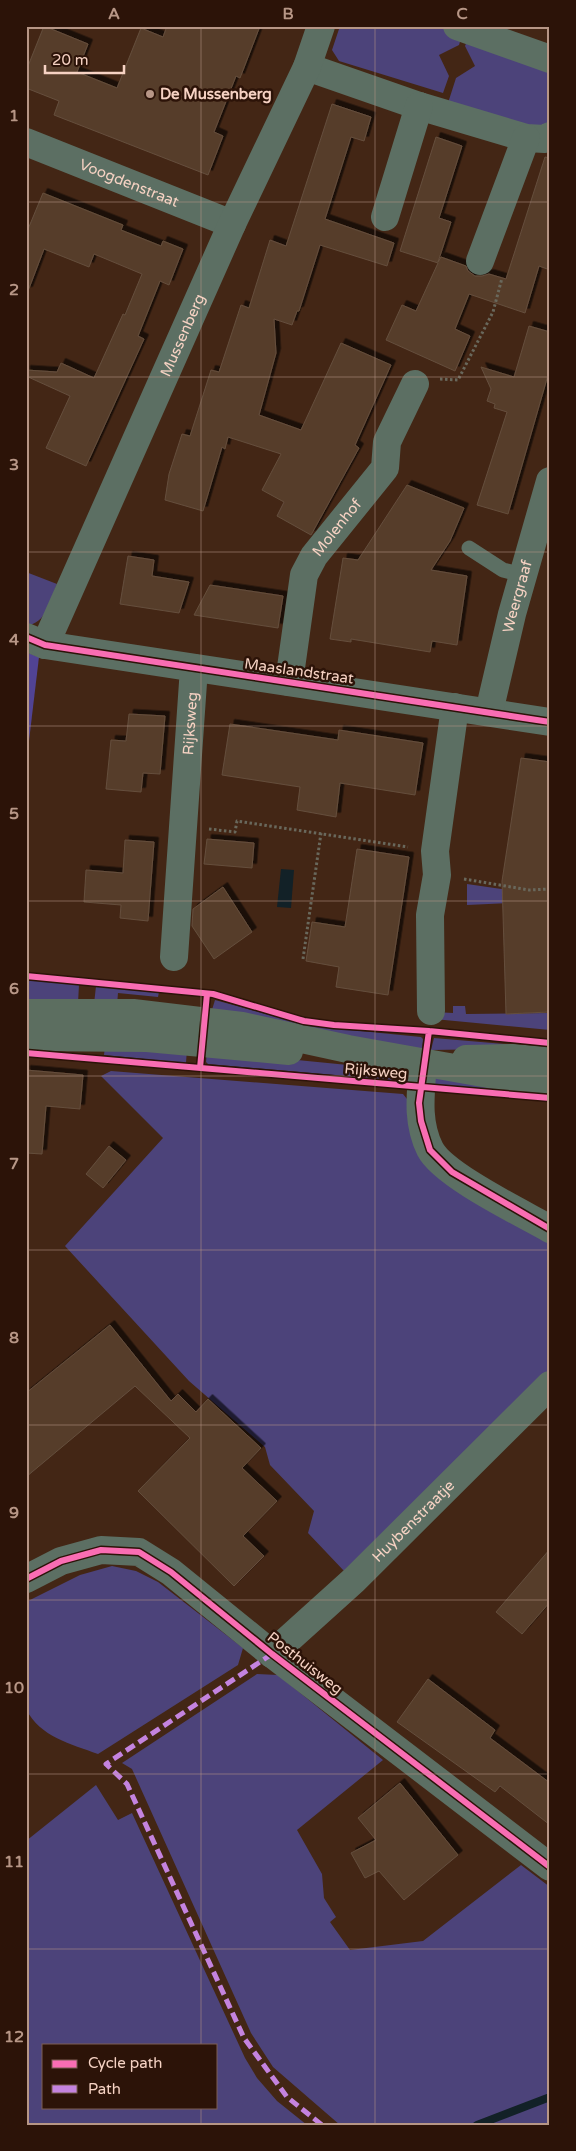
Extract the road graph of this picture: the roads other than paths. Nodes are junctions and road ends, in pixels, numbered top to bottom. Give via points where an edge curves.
1 (322, 26) edge
2 (457, 26) edge
3 (550, 59) edge
4 (307, 67) junction
5 (419, 106) junction
6 (538, 137) edge
7 (26, 142) edge
8 (385, 217) dead end
9 (232, 224) junction
10 (480, 261) road end
11 (415, 384) road end
12 (550, 481) edge
13 (469, 548) dead end
14 (523, 575) junction
15 (36, 640) edge
16 (194, 668) junction
17 (289, 682) junction
18 (455, 707) junction
19 (489, 712) junction
20 (550, 722) edge
21 (174, 956) dead end
22 (431, 1011) dead end
23 (26, 1012) edge
24 (26, 1037) edge
25 (348, 1049) junction
26 (550, 1061) edge
27 (423, 1063) junction
28 (550, 1085) edge
29 (550, 1230) edge
30 (550, 1385) edge
31 (26, 1580) edge
32 (272, 1654) junction
33 (550, 1867) edge

1 - 4 street, Mussenberg
2 - 3 street
4 - 5 street
4 - 9 street, Mussenberg
5 - 6 street
5 - 8 street
6 - 10 street
7 - 9 street, Voogdenstraat
9 - 15 street, Mussenberg
11 - 17 street, Molenhof via 387,442 385,468 314,556 304,575
12 - 14 street, Weergraaf
13 - 14 lane via 503,570
14 - 19 street, Weergraaf
15 - 16 street, Maaslandstraat
16 - 17 street, Maaslandstraat
16 - 21 street, Rijksweg
17 - 18 street, Maaslandstraat
18 - 19 street, Maaslandstraat
18 - 22 street via 430,915
19 - 20 street, Maaslandstraat
23 - 25 main road, Rijksweg via 151,1016 242,1026
24 - 25 main road, Rijksweg via 146,1038 295,1052
25 - 27 main road, Rijksweg
26 - 27 main road, Rijksweg via 479,1058
27 - 28 main road, Rijksweg
27 - 29 street via 419,1103 430,1150 452,1172
30 - 32 street, Huybenstraatje via 354,1580
31 - 32 street, Posthuisweg via 61,1561 101,1550 139,1552 171,1572
32 - 33 street, Posthuisweg

